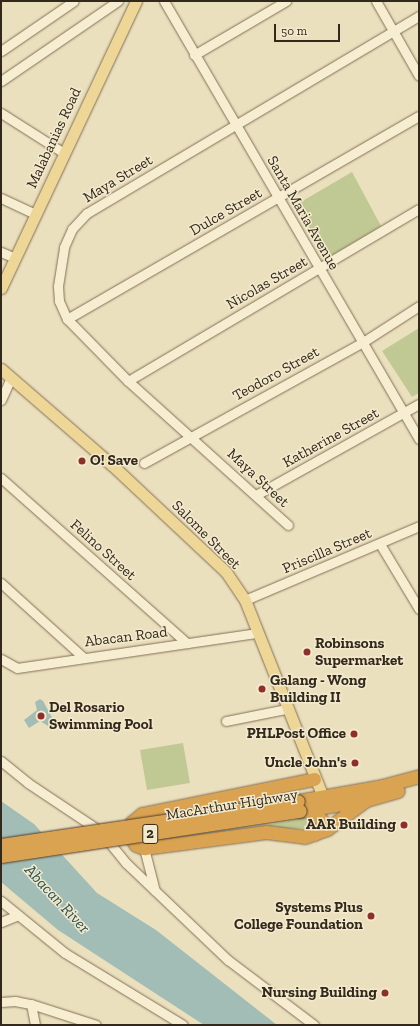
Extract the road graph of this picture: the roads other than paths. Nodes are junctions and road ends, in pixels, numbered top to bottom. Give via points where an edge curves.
1 (74, 1) edge
2 (118, 1) edge
3 (136, 1) edge
4 (286, 1) edge
5 (376, 1) edge
6 (164, 2) edge
7 (419, 16) edge
8 (394, 31) junction
9 (1, 51) edge
10 (194, 55) junction
11 (419, 76) edge
12 (1, 81) edge
13 (1, 113) edge
14 (419, 116) edge
15 (235, 125) junction
16 (64, 153) junction
17 (1, 198) edge
18 (278, 198) junction
19 (419, 209) edge
20 (35, 214) junction
21 (1, 252) edge
22 (15, 258) junction
23 (319, 268) junction
24 (1, 288) edge
25 (419, 306) edge
26 (67, 319) junction
27 (362, 342) junction
28 (1, 369) edge
29 (11, 378) junction
30 (128, 381) junction
31 (1, 400) edge
32 (419, 404) edge
33 (404, 414) junction
34 (192, 436) junction
35 (419, 438) edge
36 (144, 463) dead end
37 (1, 478) edge
38 (256, 495) junction
39 (288, 525) dead end
40 (419, 526) edge
41 (380, 544) junction
42 (1, 583) edge
43 (245, 600) junction
44 (419, 609) edge
45 (257, 633) junction
46 (187, 643) junction
47 (83, 657) junction
48 (1, 659) edge
49 (286, 709) junction
50 (226, 721) dead end
51 (1, 761) edge
52 (419, 776) edge
53 (314, 779) junction
54 (294, 784) junction
55 (419, 784) edge
56 (323, 797) junction
57 (366, 800) junction
58 (303, 807) junction
59 (132, 822) junction
60 (93, 825) junction
61 (312, 835) junction
62 (1, 845) edge
63 (144, 848) junction
64 (1, 856) edge
65 (155, 891) junction
66 (1, 901) edge
67 (18, 915) junction
68 (1, 922) edge
69 (1, 1002) edge
70 (31, 1004) junction
71 (34, 1025) edge
72 (96, 1025) edge
73 (183, 1025) edge
74 (314, 1025) edge

1 - 9 street
2 - 12 street
3 - 16 main road, Malabanias Road
4 - 10 street
5 - 8 street
6 - 10 street, Santa Maria Avenue
7 - 8 street, Maya Street
8 - 11 street
8 - 15 street, Maya Street
10 - 15 street, Santa Maria Avenue
13 - 16 street
14 - 18 street, Dulce Street
15 - 18 street, Santa Maria Avenue
15 - 26 street, Maya Street via 87,213 72,230 64,247 58,286 59,301
16 - 20 main road, Malabanias Road
17 - 20 street
18 - 23 street, Santa Maria Avenue
18 - 26 street, Dulce Street
19 - 23 street, Nicolas Street
20 - 22 main road, Malabanias Road
21 - 22 street
22 - 24 main road, Malabanias Road
23 - 27 street, Santa Maria Avenue
23 - 30 street, Nicolas Street
25 - 27 street, Teodoro Street
26 - 30 street, Maya Street
27 - 33 street, Santa Maria Avenue
27 - 34 street, Teodoro Street
28 - 29 main road, Salome Street
29 - 31 street
29 - 43 main road, Salome Street via 112,465 226,572
30 - 34 street, Maya Street
32 - 33 street, Katherine Street
33 - 35 street, Santa Maria Avenue
33 - 38 street, Katherine Street
34 - 36 street, Teodoro Street
34 - 38 street, Maya Street
37 - 46 street, Felino Street
38 - 39 street, Maya Street
40 - 41 street, Priscilla Street
41 - 43 street, Priscilla Street
41 - 44 street
42 - 47 street
43 - 45 main road, Salome Street
45 - 46 street, Abacan Road
45 - 49 main road, Salome Street
46 - 47 street, Abacan Road
47 - 48 street, Abacan Road via 17,668
49 - 50 street
49 - 53 main road, Salome Street
51 - 60 street via 28,783
52 - 56 highway, MacArthur Highway / 2
53 - 54 highway
53 - 56 main road, Salome Street
54 - 56 highway via 312,789
54 - 59 highway via 147,812 137,816
55 - 57 highway, MacArthur Highway / 2
56 - 58 highway, MacArthur Highway / 2
57 - 58 highway, MacArthur Highway / 2
57 - 61 highway via 327,829
58 - 61 highway via 323,822 322,828
58 - 62 highway, MacArthur Highway / 2, bridge
58 - 64 highway, MacArthur Highway / 2, bridge
59 - 60 street
59 - 63 highway via 130,831 133,842
60 - 65 street via 105,836 118,855
61 - 63 highway via 301,837 285,833 260,832
63 - 65 street
65 - 74 street via 228,960
66 - 67 street
67 - 68 street
67 - 73 street via 75,960 162,1010
69 - 70 street
70 - 71 street
70 - 72 street

